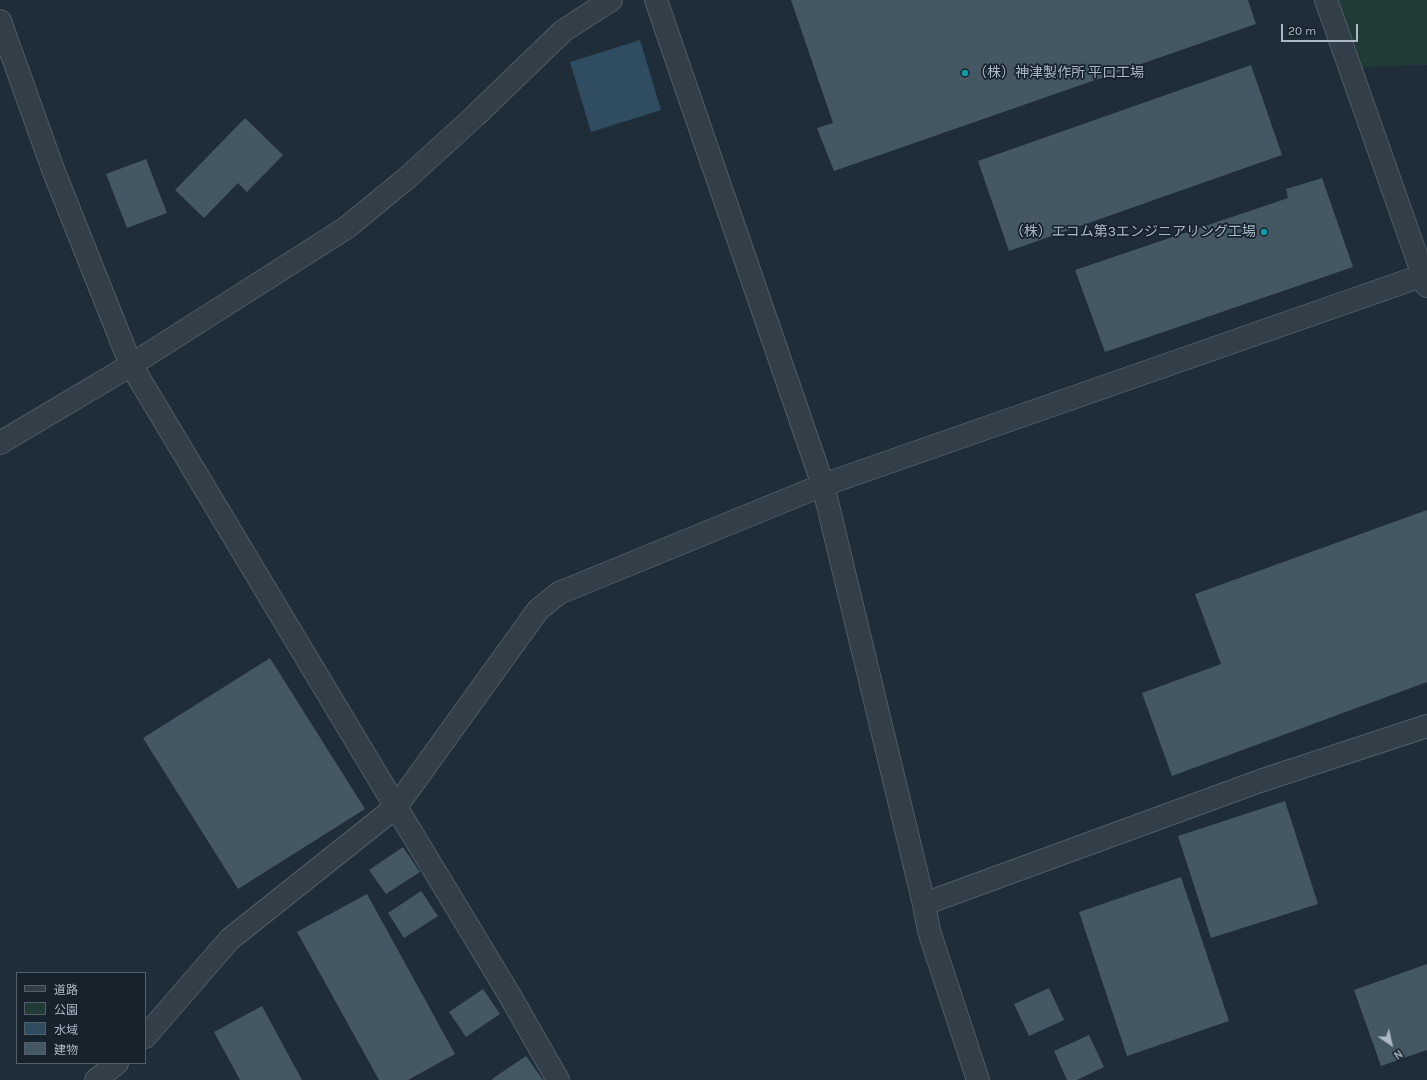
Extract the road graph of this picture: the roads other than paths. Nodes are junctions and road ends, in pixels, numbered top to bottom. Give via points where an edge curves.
1 (611, 0) edge
2 (656, 0) edge
3 (1326, 0) edge
4 (0, 21) edge
5 (4, 45) edge
6 (1426, 278) edge
7 (131, 365) junction
8 (0, 443) edge
9 (823, 485) junction
10 (1427, 726) edge
11 (396, 807) junction
12 (924, 904) junction
13 (146, 1036) edge
14 (116, 1064) edge
15 (96, 1080) edge
16 (558, 1080) edge
17 (978, 1080) edge

1 - 7 street via 563,31 407,178 346,228
2 - 9 street
3 - 6 street
4 - 5 street
5 - 7 street
6 - 9 street
7 - 8 street
7 - 11 street
9 - 11 street via 559,593 538,610
9 - 12 street
10 - 12 street via 1260,781
11 - 13 street via 230,939
11 - 16 street
12 - 17 street via 929,932
14 - 15 street

